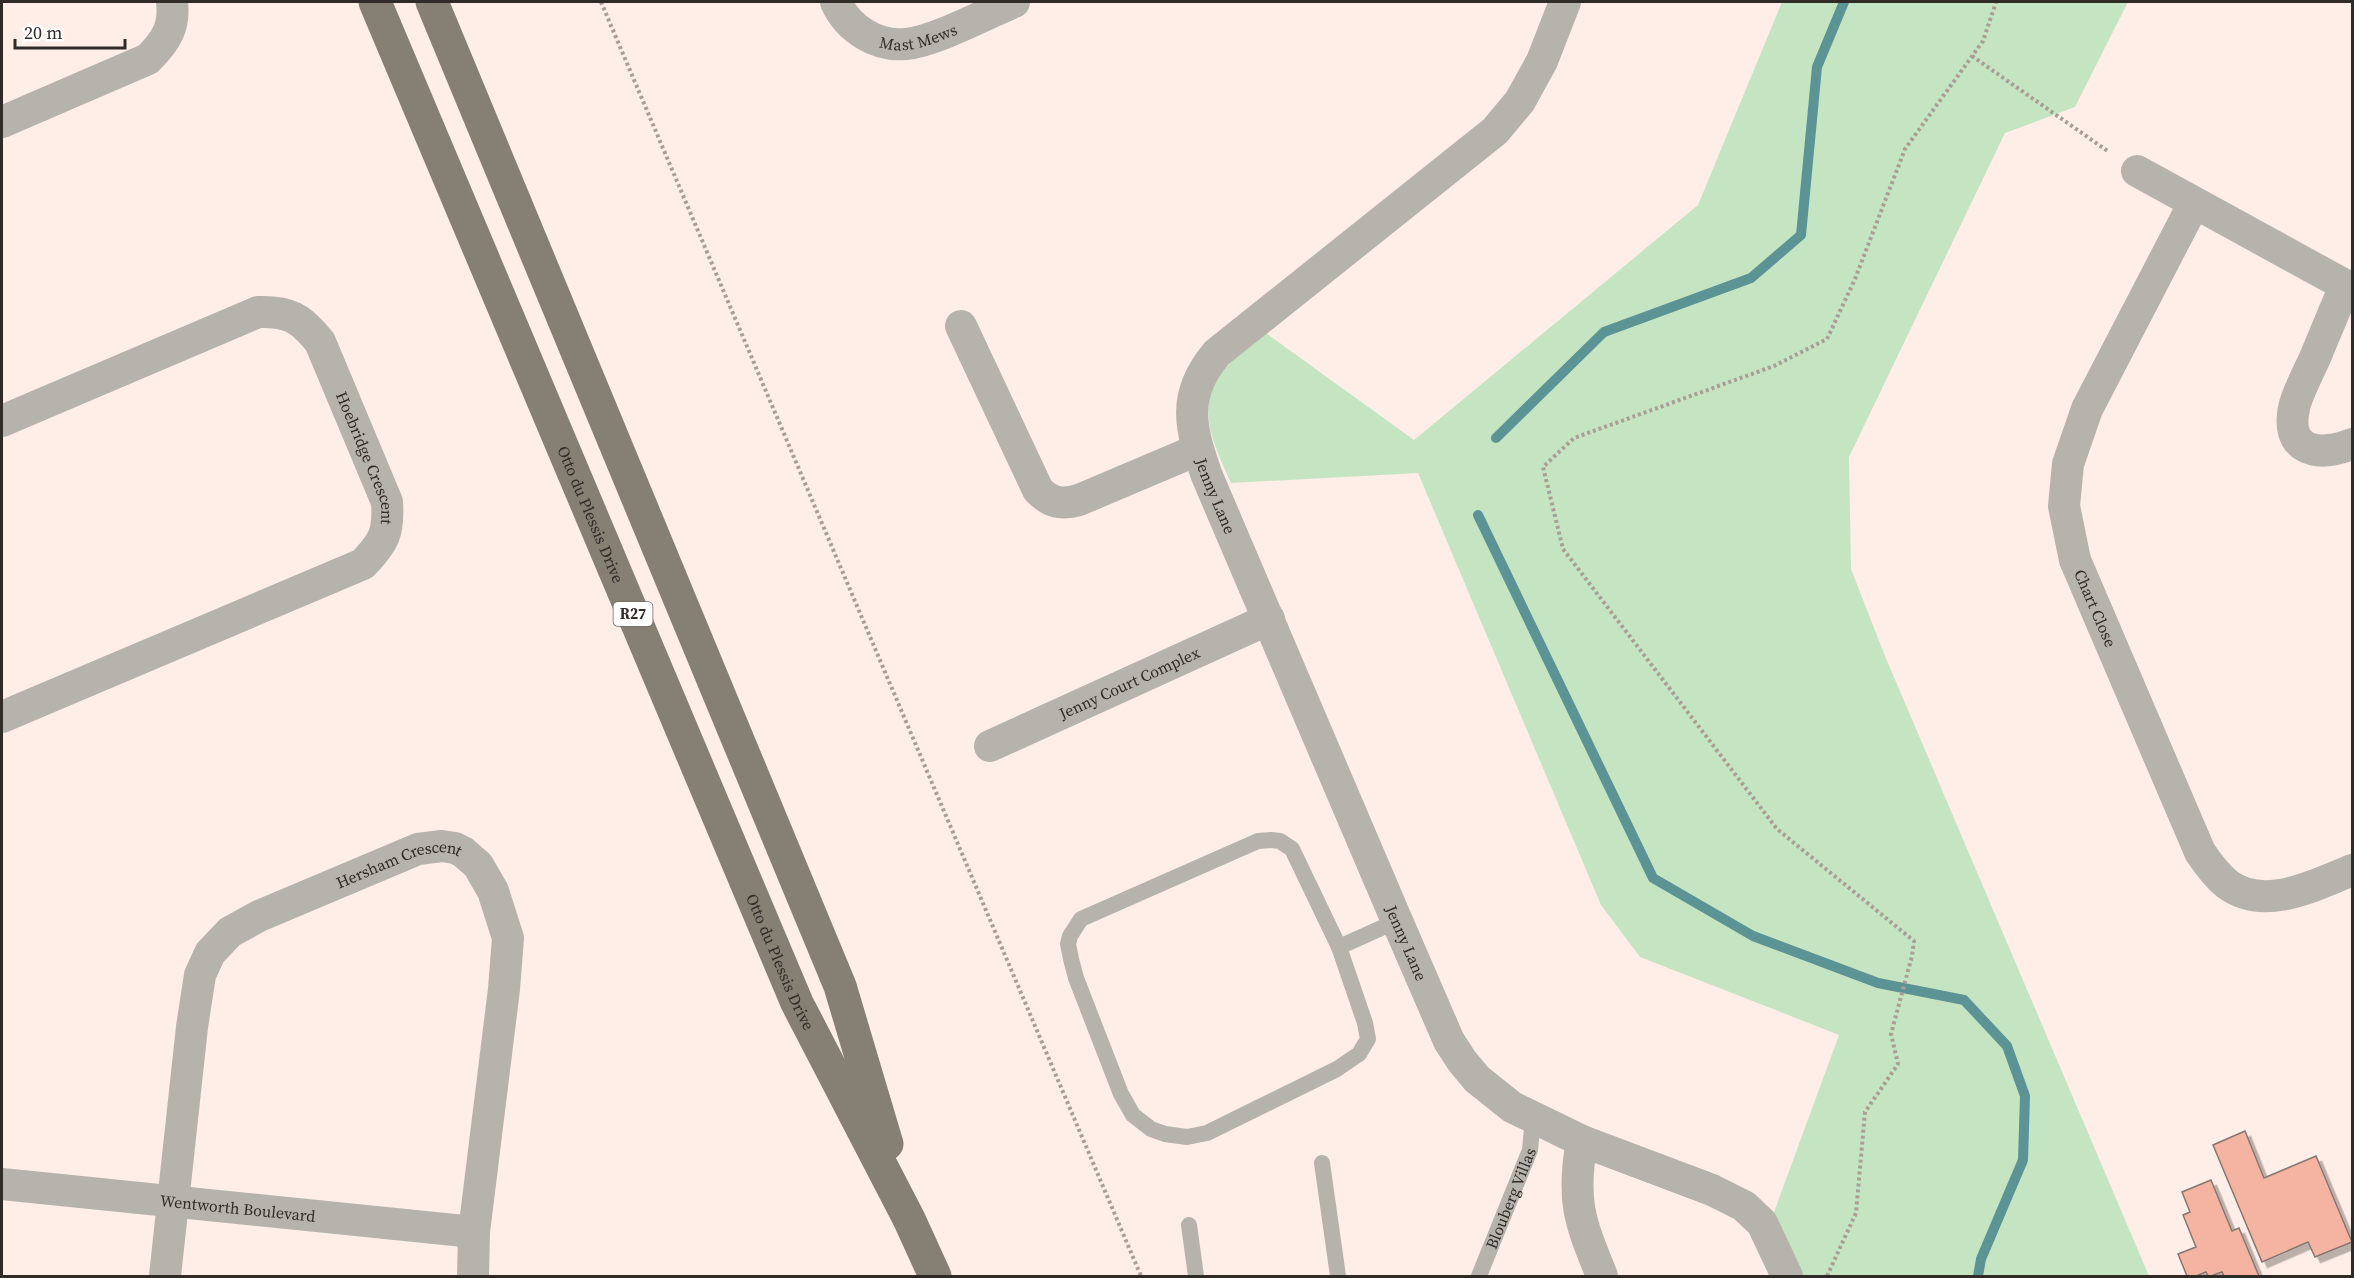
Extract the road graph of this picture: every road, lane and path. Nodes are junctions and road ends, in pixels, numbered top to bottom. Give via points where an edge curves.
1 (172, 2) edge
2 (375, 2) edge
3 (432, 2) edge
4 (601, 2) edge
5 (836, 2) edge
6 (1014, 2) edge
7 (1565, 2) edge
8 (1996, 2) edge
9 (1972, 56) junction
10 (2, 122) edge
11 (2137, 171) joint
12 (2194, 203) junction
13 (2349, 287) edge
14 (961, 326) dead end
15 (2, 421) edge
16 (2352, 444) edge
17 (1197, 450) junction
18 (1269, 619) junction
19 (2, 717) edge
20 (990, 746) dead end
21 (2352, 870) edge
22 (1397, 921) junction
23 (1339, 947) junction
24 (1533, 1118) junction
25 (1582, 1141) junction
26 (1322, 1163) dead end
27 (2, 1184) edge
28 (173, 1200) junction
29 (909, 1219) junction
30 (1189, 1225) dead end
31 (474, 1232) junction
32 (165, 1276) edge
33 (473, 1276) edge
34 (935, 1276) edge
35 (1141, 1276) edge
36 (1196, 1276) edge
37 (1338, 1276) edge
38 (1479, 1276) edge
39 (1602, 1276) edge
40 (1787, 1276) edge
41 (1827, 1276) edge

1 - 10 street via 170,31 148,59
2 - 29 main road, Otto du Plessis Drive / R27 via 797,1003
3 - 29 main road, Otto du Plessis Drive / R27 via 840,986
4 - 35 path
5 - 6 street, Mast Mews via 847,19 866,35 890,44 907,44
7 - 17 street, Jenny Lane via 1526,91 1495,131 1217,353 1206,366 1198,380 1191,414
8 - 9 path via 1983,41
9 - 11 path
9 - 41 path via 1905,148 1855,279 1827,339 1774,366 1574,438 1543,467 1563,549 1777,829 1914,941 1891,1034 1898,1064 1865,1112 1856,1213
11 - 12 street
12 - 13 street
12 - 21 street, Chart Close via 2087,409 2068,464 2064,506 2075,560 2200,852 2213,871 2245,892 2275,896 2309,888
13 - 16 street via 2296,403 2294,431 2298,442 2306,448 2327,452
14 - 17 street, Jenny Lane via 1038,490 1046,498 1061,504 1079,500
15 - 19 street, Hoebridge Crescent via 258,312 290,315 308,326 320,342 387,502 388,521 381,545 363,564
17 - 18 street, Jenny Lane
18 - 20 street, Jenny Court Complex
18 - 22 street, Jenny Lane
22 - 23 lane
22 - 24 street, Jenny Lane via 1449,1041 1462,1061 1494,1094
23 - 23 lane via 1292,849 1271,840 1258,841 1081,920 1068,944 1076,978 1121,1094 1133,1115 1151,1129 1187,1137 1207,1133 1337,1069 1359,1054 1368,1033
24 - 25 street, Jenny Lane
24 - 38 lane, Blouberg Villas via 1530,1150
25 - 39 street via 1576,1171 1578,1203 1584,1231
25 - 40 street, Jenny Lane via 1744,1206 1761,1223
26 - 37 lane
27 - 28 street, Wentworth Boulevard
28 - 31 street, Wentworth Boulevard
28 - 31 street, Hersham Crescent via 192,1027 200,975 210,953 230,932 259,916 418,849 442,846 463,852 478,865 493,891 508,938
28 - 32 street, Hersham Crescent
29 - 34 main road, Otto du Plessis Drive / R27
30 - 36 lane
31 - 33 street, Hersham Crescent

